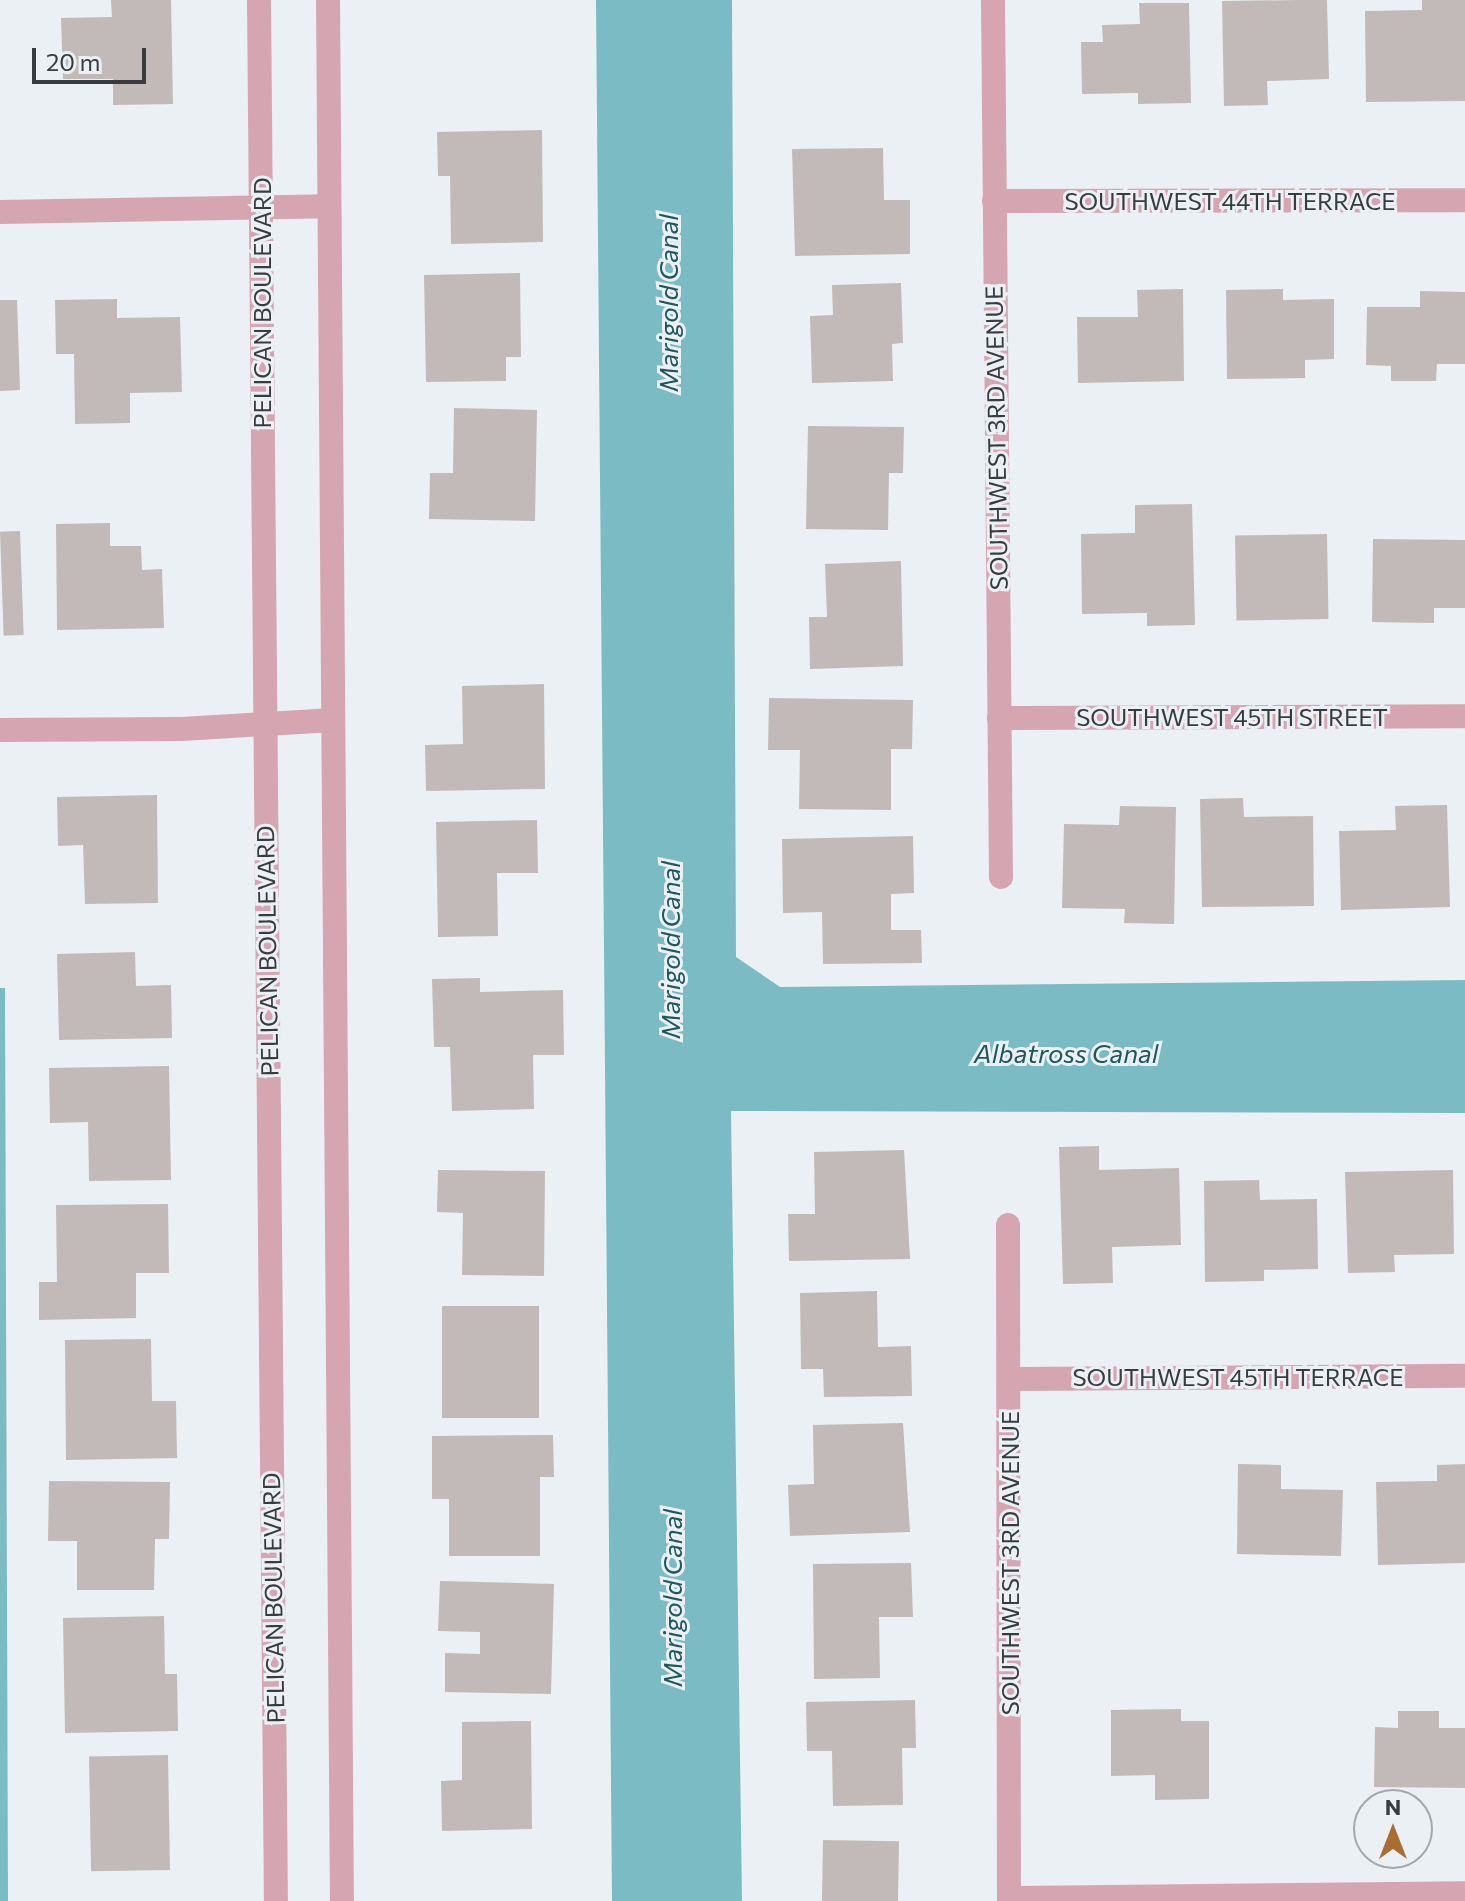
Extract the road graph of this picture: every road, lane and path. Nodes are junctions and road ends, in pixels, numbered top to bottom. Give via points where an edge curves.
1 (259, 0) edge
2 (328, 0) edge
3 (993, 0) edge
4 (1465, 200) edge
5 (994, 201) junction
6 (329, 206) junction
7 (261, 208) junction
8 (0, 212) edge
9 (1465, 716) edge
10 (999, 718) junction
11 (333, 720) junction
12 (265, 726) junction
13 (0, 730) edge
14 (1001, 877) dead end
15 (1008, 1225) dead end
16 (1465, 1376) edge
17 (1011, 1379) junction
18 (1465, 1893) edge
19 (1009, 1900) edge
20 (276, 1901) edge
21 (342, 1901) edge

1 - 7 street, PELICAN BOULEVARD
2 - 6 street
3 - 5 street, SOUTHWEST 3RD AVENUE
4 - 5 street, SOUTHWEST 44TH TERRACE
5 - 10 street, SOUTHWEST 3RD AVENUE
6 - 7 street
6 - 11 street
7 - 8 street
7 - 12 street, PELICAN BOULEVARD
9 - 10 street, SOUTHWEST 45TH STREET
10 - 14 street, SOUTHWEST 3RD AVENUE
11 - 12 street
11 - 21 street
12 - 13 street
12 - 20 street, PELICAN BOULEVARD
15 - 17 street, SOUTHWEST 3RD AVENUE
16 - 17 street, SOUTHWEST 45TH TERRACE
17 - 19 street, SOUTHWEST 3RD AVENUE
18 - 19 street

